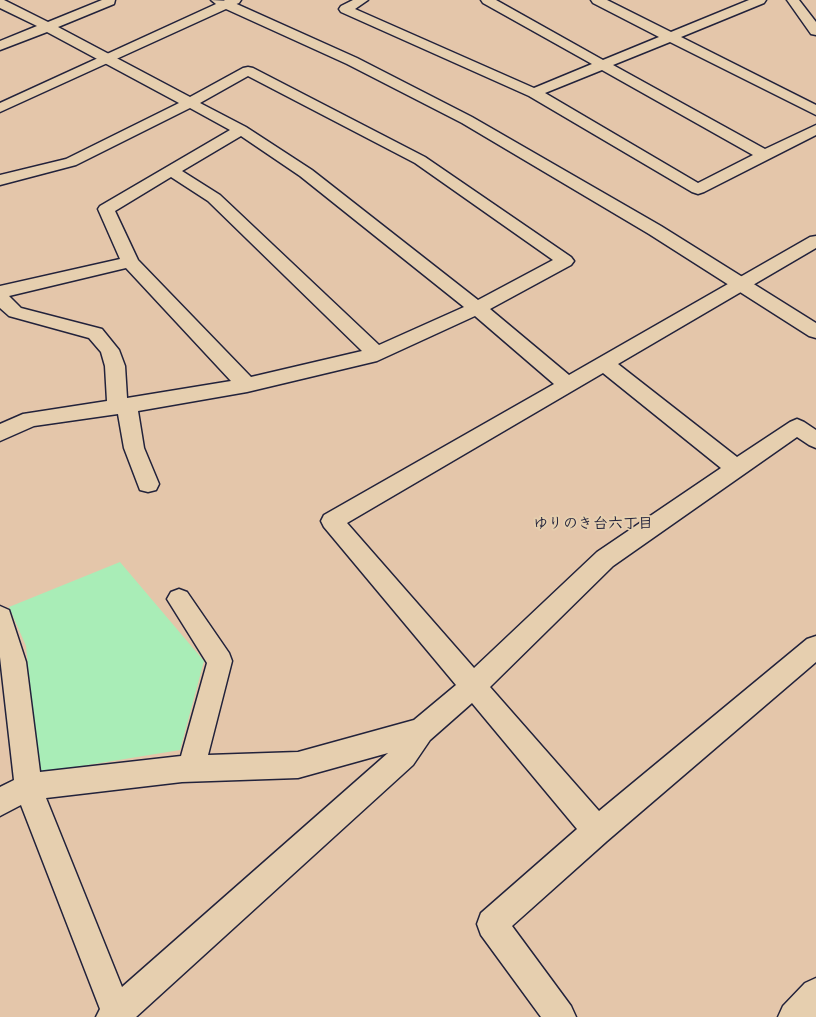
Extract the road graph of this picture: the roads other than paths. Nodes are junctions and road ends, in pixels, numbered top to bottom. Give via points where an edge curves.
1 (108, 0) edge
2 (362, 0) edge
3 (487, 0) edge
4 (760, 0) edge
5 (793, 0) edge
6 (226, 1) edge
7 (601, 1) edge
8 (0, 4) edge
9 (46, 26) junction
10 (816, 31) edge
11 (670, 37) junction
12 (0, 46) edge
13 (107, 59) junction
14 (602, 64) junction
15 (534, 92) junction
16 (189, 103) junction
17 (0, 108) edge
18 (816, 111) edge
19 (816, 129) edge
20 (241, 130) junction
21 (764, 155) junction
22 (172, 171) junction
23 (0, 180) edge
24 (816, 241) edge
25 (130, 262) junction
26 (742, 284) junction
27 (0, 292) edge
28 (0, 297) edge
29 (477, 308) junction
30 (816, 332) edge
31 (377, 354) junction
32 (604, 363) junction
33 (568, 384) junction
34 (247, 385) junction
35 (122, 406) junction
36 (0, 433) edge
37 (816, 440) edge
38 (736, 468) junction
39 (148, 484) dead end
40 (179, 599) dead end
41 (0, 617) edge
42 (816, 647) edge
43 (474, 685) junction
44 (421, 731) junction
45 (191, 768) junction
46 (28, 787) junction
47 (0, 802) edge
48 (597, 831) junction
49 (816, 994) edge
50 (115, 1015) edge
51 (560, 1017) edge
52 (794, 1017) edge

1 - 9 street via 110,1
2 - 15 street via 345,9
3 - 14 street
4 - 11 street
5 - 10 street
6 - 13 street
6 - 26 street via 467,120
7 - 11 street
8 - 9 street
9 - 12 street
9 - 13 street
11 - 14 street
11 - 18 street
13 - 16 street
13 - 17 street
14 - 15 street
14 - 21 street
15 - 21 street via 698,189
16 - 20 street
16 - 23 street via 71,162
16 - 29 street via 248,71 420,160 565,261
19 - 21 street
20 - 22 street
20 - 29 street via 306,173
22 - 25 street via 106,209
22 - 31 street via 214,198
24 - 26 street
25 - 27 street
25 - 34 street
26 - 30 street
26 - 32 street
28 - 35 street via 15,312 95,333 110,350 116,366
29 - 31 street
29 - 33 street
31 - 34 street
32 - 33 street
32 - 38 street
33 - 43 street via 332,521
34 - 35 street
35 - 36 street via 30,419
35 - 39 street
37 - 38 street via 797,427
38 - 43 street via 605,559
40 - 45 street via 220,661
41 - 46 street via 14,662
42 - 48 street
43 - 44 street
43 - 48 street
44 - 45 street via 298,765
44 - 50 street via 404,756
45 - 46 street
46 - 47 street
46 - 50 street
48 - 51 street via 492,924
49 - 52 street

